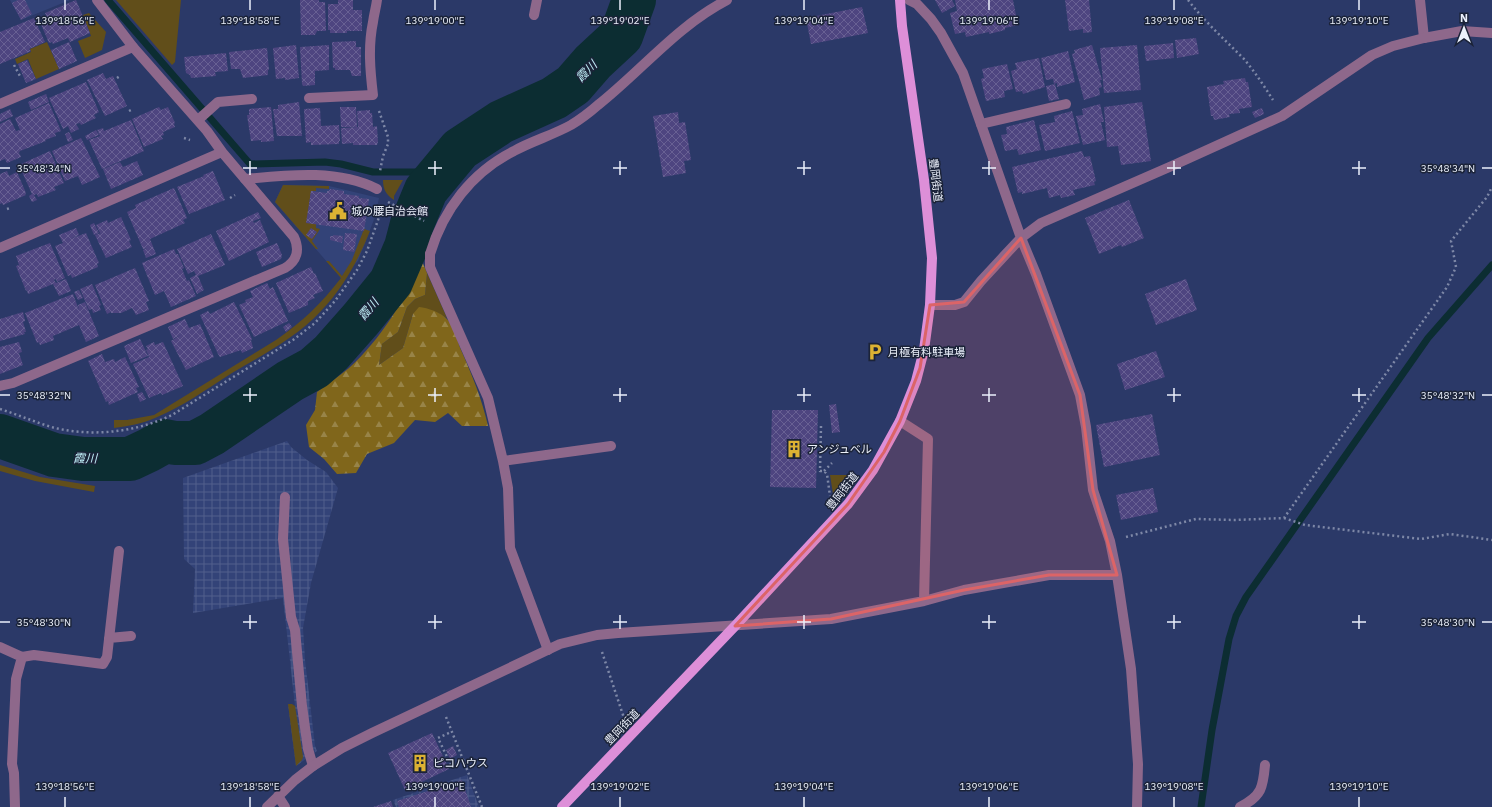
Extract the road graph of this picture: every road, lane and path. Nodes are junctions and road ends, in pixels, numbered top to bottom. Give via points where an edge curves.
1 (97, 0) edge
2 (377, 0) edge
3 (537, 0) edge
4 (727, 0) edge
5 (900, 0) edge
6 (908, 0) edge
7 (1188, 0) edge
8 (1420, 0) edge
9 (534, 15) dead end
10 (1492, 33) edge
11 (1424, 38) junction
12 (133, 46) junction
13 (14, 65) dead end
14 (21, 80) dead end
15 (373, 95) junction
16 (310, 98) dead end
17 (252, 99) dead end
18 (0, 104) edge
19 (1066, 104) dead end
20 (133, 109) dead end
21 (129, 111) dead end
22 (1282, 116) junction
23 (201, 117) junction
24 (981, 124) junction
25 (222, 152) junction
26 (245, 179) junction
27 (378, 184) joint
28 (1492, 187) edge
29 (386, 199) dead end
30 (392, 205) dead end
31 (425, 222) dead end
32 (1021, 238) junction
33 (0, 248) edge
34 (930, 305) junction
35 (0, 386) edge
36 (0, 409) edge
37 (900, 421) junction
38 (821, 426) dead end
39 (612, 446) dead end
40 (503, 461) junction
41 (832, 463) dead end
42 (824, 471) junction
43 (285, 497) dead end
44 (831, 499) dead end
45 (1284, 518) junction
46 (1492, 540) edge
47 (1110, 541) junction
48 (118, 551) dead end
49 (1117, 574) junction
50 (924, 601) junction
51 (735, 626) junction
52 (596, 635) junction
53 (132, 636) dead end
54 (108, 638) junction
55 (0, 647) edge
56 (548, 650) junction
57 (22, 657) junction
58 (439, 700) junction
59 (625, 722) dead end
60 (452, 732) junction
61 (450, 765) dead end
62 (1265, 765) dead end
63 (314, 766) junction
64 (278, 796) junction
65 (14, 807) edge
66 (267, 807) edge
67 (285, 807) edge
68 (482, 807) edge
69 (562, 807) edge
70 (1137, 807) edge
71 (1240, 807) edge

1 - 12 street
2 - 15 street via 369,53
3 - 9 street
4 - 40 street via 709,9 680,31 621,86 572,124 512,152 481,174 454,202 438,229 430,254 430,267 488,398
5 - 34 main road, 豊岡街道 via 906,62 931,238
6 - 24 street via 916,4 931,19 957,59
7 - 22 path via 1245,60
8 - 11 street
10 - 11 street via 1462,31
11 - 22 street via 1393,46 1372,55
12 - 18 street
12 - 23 street
13 - 14 path
15 - 16 street
15 - 27 path via 387,132 388,144
17 - 23 street via 218,102
19 - 24 street
20 - 21 path
22 - 32 street via 1041,222
23 - 25 street
24 - 32 street
25 - 26 street
25 - 33 street
26 - 27 street via 284,175 329,176
26 - 35 street via 294,237 296,255 290,265 13,383
28 - 45 path via 1487,197 1451,241 1456,268 1447,287
29 - 36 path via 367,251 357,270 335,301 315,323 294,340 172,415 135,429 102,432 57,428
30 - 31 path
32 - 34 street via 964,302 955,305
32 - 47 street via 1080,395 1093,490
34 - 37 main road, 豊岡街道 via 920,368
37 - 50 street via 928,439
37 - 51 main road, 豊岡街道 via 873,470 848,504
38 - 42 path via 820,471
39 - 40 street
40 - 56 street via 508,488 510,548
41 - 42 path
42 - 44 path via 827,474
43 - 63 street via 283,539 290,617 296,630 302,706 308,748
45 - 46 path via 1305,525 1422,539 1450,534
45 - 47 path via 1196,519
47 - 49 street
48 - 54 street
49 - 50 street via 1049,575 964,590
49 - 70 street via 1131,669 1138,764
50 - 51 street via 831,619
51 - 52 street
51 - 69 main road, 豊岡街道
52 - 56 street via 560,644
52 - 59 path
53 - 54 street
54 - 57 street via 107,657 103,664 34,655
55 - 57 street
56 - 58 street
57 - 65 street via 16,680 12,764
58 - 60 path
58 - 63 street via 342,748
60 - 61 path via 438,738
60 - 68 path
62 - 71 street via 1262,789
63 - 64 street
64 - 66 street
64 - 67 street

